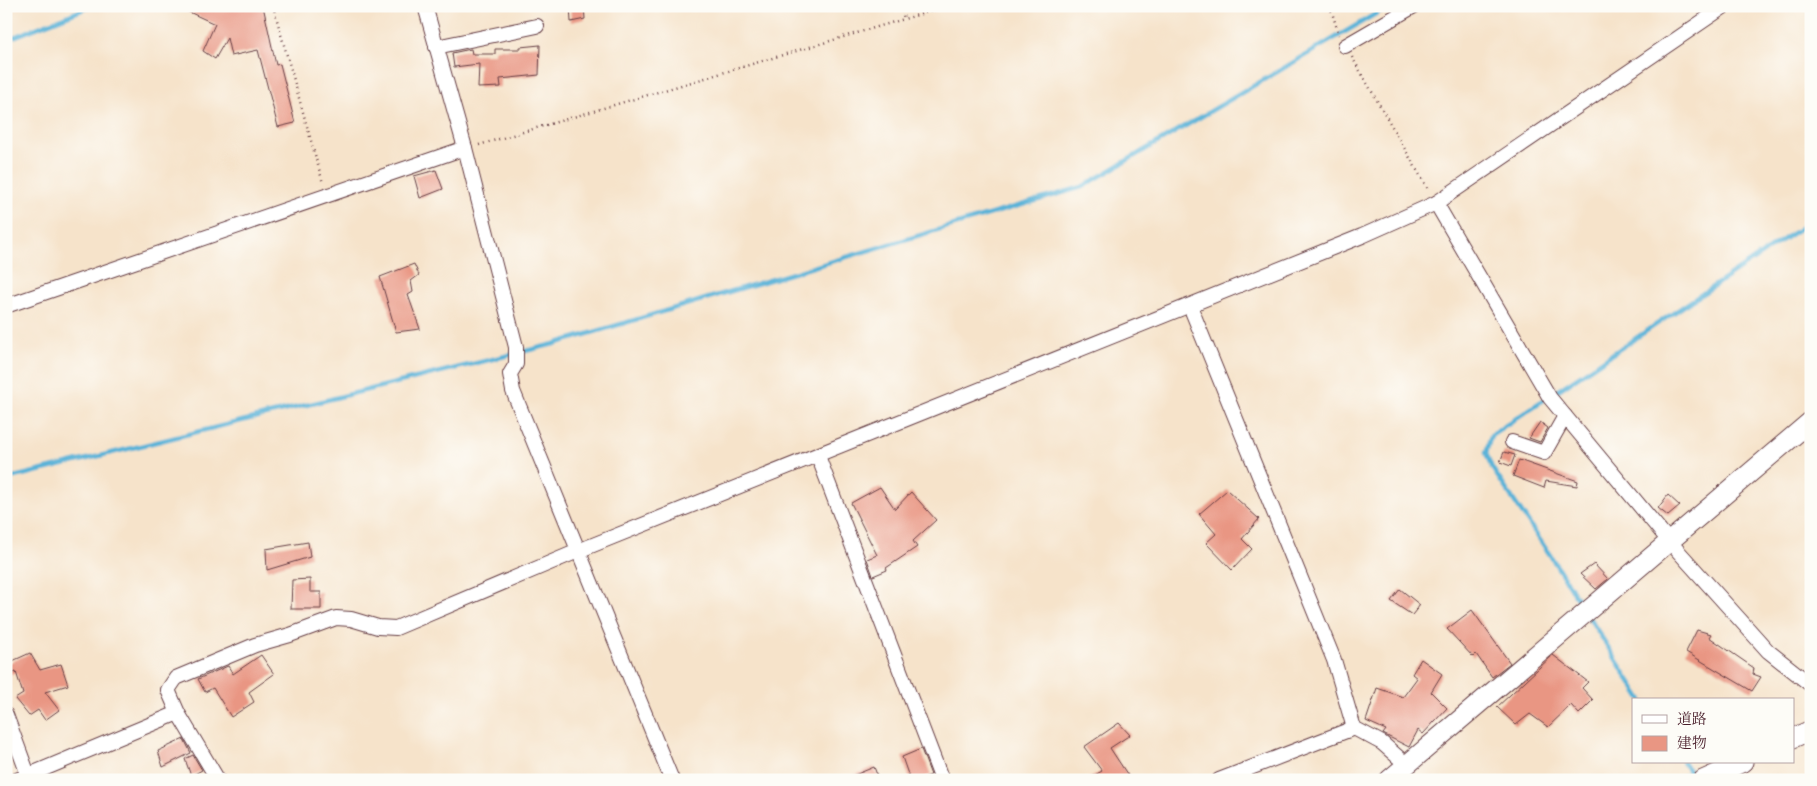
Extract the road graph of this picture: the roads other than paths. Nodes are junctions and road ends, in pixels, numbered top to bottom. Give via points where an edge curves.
1 (425, 6) edge
2 (1414, 6) edge
3 (1725, 6) edge
4 (537, 26) dead end
5 (1345, 46) road end
6 (436, 47) junction
7 (465, 148) junction
8 (1436, 203) junction
9 (6, 306) edge
10 (1190, 306) junction
11 (1565, 416) junction
12 (1811, 421) edge
13 (1512, 442) dead end
14 (818, 456) junction
15 (1669, 541) junction
16 (578, 551) junction
17 (1811, 685) edge
18 (178, 713) junction
19 (6, 715) edge
20 (1354, 728) junction
21 (1811, 730) edge
22 (1794, 738) edge
23 (1739, 764) edge
24 (1407, 765) junction
25 (25, 778) edge
26 (218, 780) edge
27 (672, 780) edge
28 (942, 780) edge
29 (1219, 780) edge
30 (1389, 780) edge
31 (1703, 780) edge

1 - 6 street
2 - 5 street
3 - 8 street
4 - 6 street
6 - 7 street
7 - 9 street
7 - 16 street via 516,347 516,364 510,374 513,391
8 - 10 street
8 - 11 street via 1550,398
10 - 14 street
10 - 20 street via 1334,660
11 - 13 street via 1544,453
11 - 15 street
12 - 15 street
14 - 16 street
14 - 28 street
15 - 17 street via 1768,651
15 - 24 street
16 - 18 street via 396,628 336,618 255,645 176,678 168,690
16 - 27 street
18 - 25 street
18 - 26 street
19 - 25 street
20 - 24 street via 1382,743
20 - 29 street
21 - 22 street
23 - 31 street
24 - 30 street

